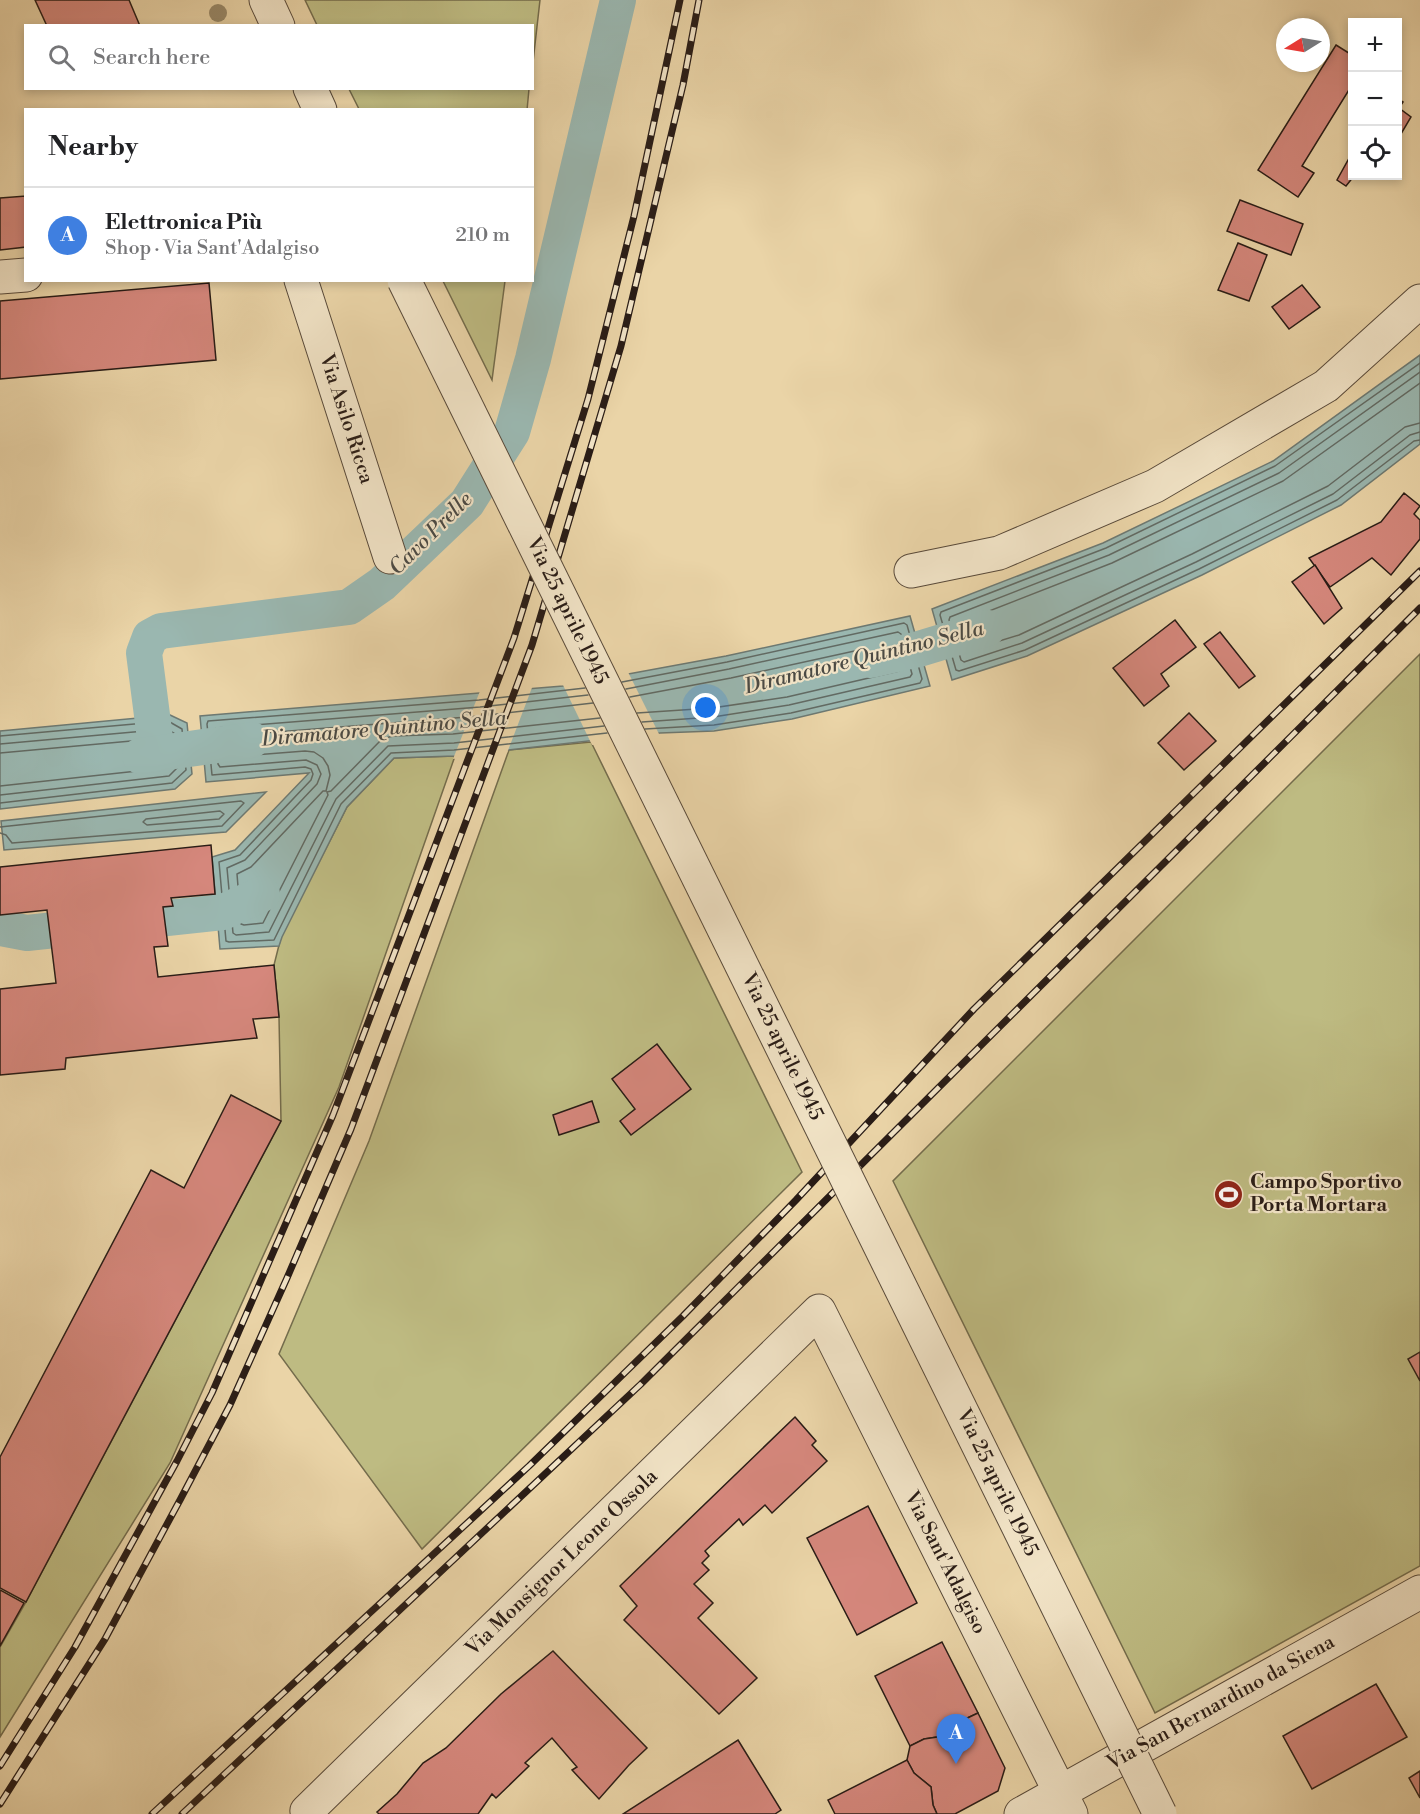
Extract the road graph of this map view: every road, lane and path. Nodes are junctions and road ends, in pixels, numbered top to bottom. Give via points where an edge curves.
1 (266, 0) edge
2 (278, 24) edge
3 (311, 90) edge
4 (319, 108) edge
5 (24, 275) edge
6 (0, 277) edge
7 (302, 282) edge
8 (405, 282) edge
9 (1420, 301) edge
10 (390, 557) dead end
11 (911, 571) dead end
12 (819, 1311) joint
13 (1420, 1592) edge
14 (1065, 1803) edge
15 (308, 1814) edge
16 (1021, 1814) edge
17 (1160, 1814) edge

1 - 2 street
3 - 4 street
5 - 6 street
7 - 10 street, Via Asilo Ricca
8 - 17 street, Via 25 aprile 1945, bridge
9 - 11 street via 1326,386 1155,486 999,553
12 - 14 street, Via Sant'Adalgiso
12 - 15 street, Via Monsignor Leone Ossola
13 - 14 street, Via San Bernardino da Siena
14 - 16 street, Via San Bernardino da Siena

